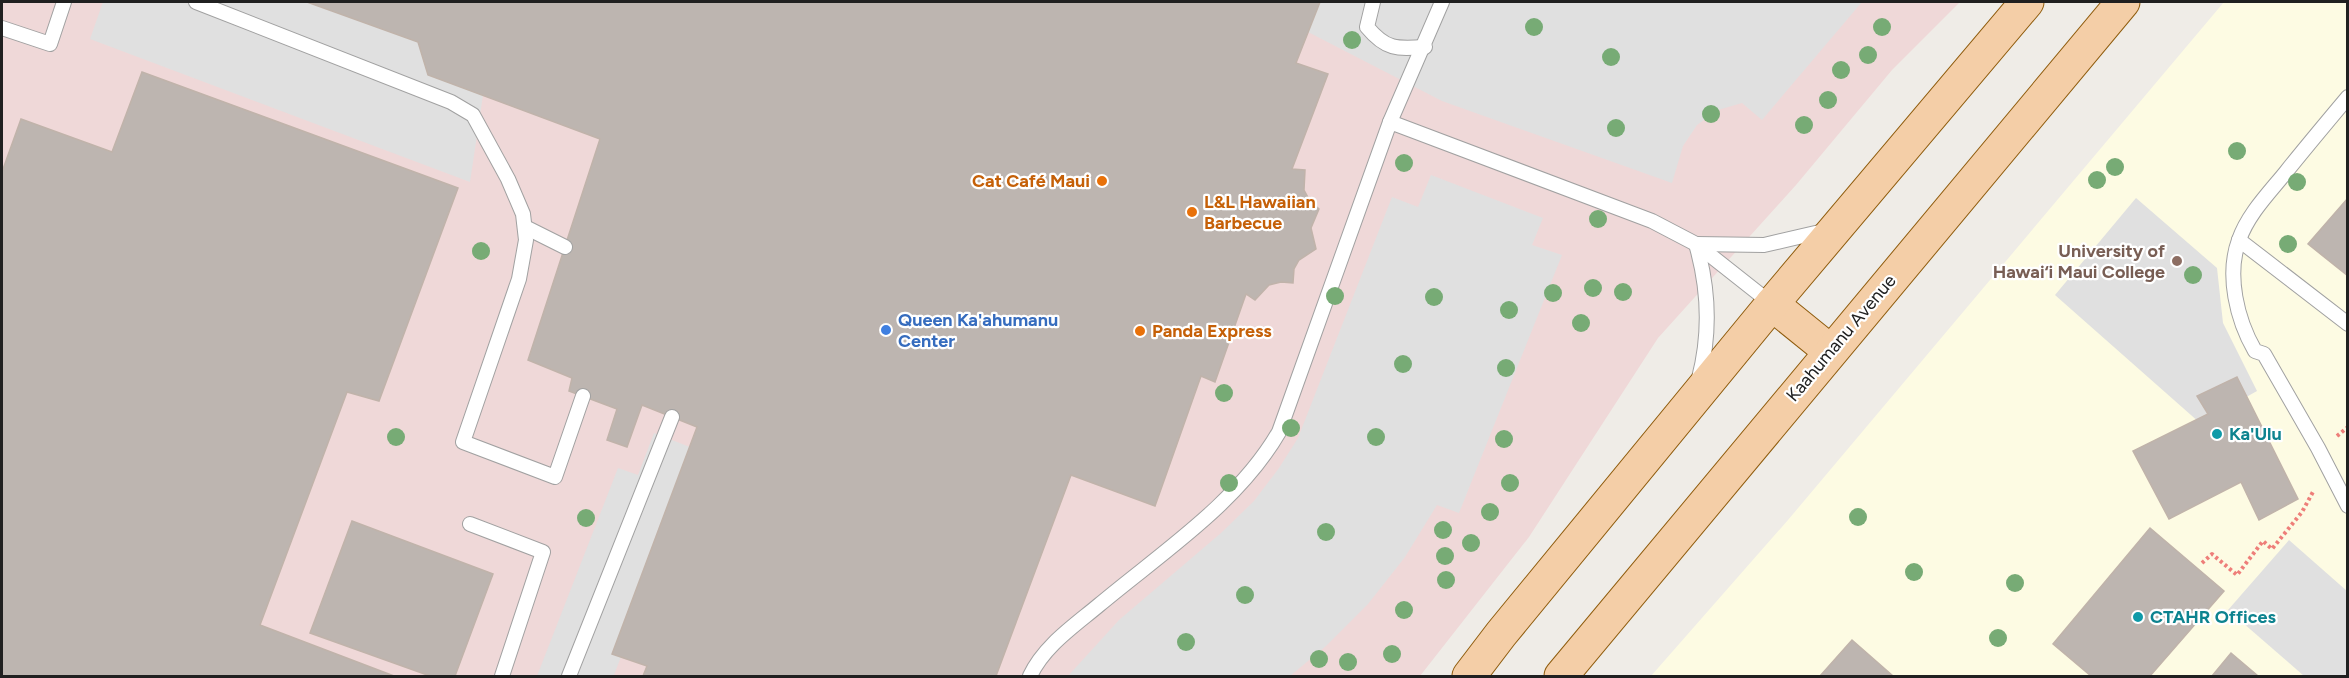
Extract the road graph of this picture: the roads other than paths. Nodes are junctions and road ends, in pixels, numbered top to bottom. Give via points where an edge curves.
1 (64, 2) edge
2 (196, 2) edge
3 (1373, 2) edge
4 (1443, 2) edge
5 (2027, 2) edge
6 (2123, 2) edge
7 (2, 28) edge
8 (1425, 47) junction
9 (2348, 97) edge
10 (1390, 122) junction
11 (1838, 226) junction
12 (525, 227) junction
13 (2239, 240) junction
14 (1696, 244) junction
15 (565, 247) dead end
16 (1772, 304) junction
17 (2348, 324) edge
18 (1830, 351) junction
19 (583, 396) dead end
20 (1688, 405) junction
21 (672, 417) dead end
22 (2348, 506) edge
23 (470, 524) dead end
24 (502, 676) edge
25 (569, 676) edge
26 (1030, 676) edge
27 (1469, 676) edge
28 (1562, 676) edge

1 - 7 lane via 50,45
2 - 12 lane via 451,102 473,115 508,179 524,214
3 - 8 lane via 1367,27 1379,42 1398,48
4 - 8 lane
5 - 11 main road
6 - 18 main road, Kaahumanu Avenue
8 - 10 lane
9 - 13 lane via 2259,205
10 - 14 lane via 1652,221
10 - 26 lane via 1279,432 1267,453 1230,495 1056,641
11 - 14 lane via 1764,245
11 - 16 main road
12 - 15 lane
12 - 19 lane via 523,267 463,442 555,477
13 - 17 lane
13 - 22 lane via 2235,294 2241,324 2255,351 2264,354
14 - 16 lane
14 - 20 lane via 1708,313 1704,360
16 - 18 main road
16 - 20 main road
18 - 28 main road, Kaahumanu Avenue
20 - 27 main road
21 - 25 lane
23 - 24 lane via 543,552

